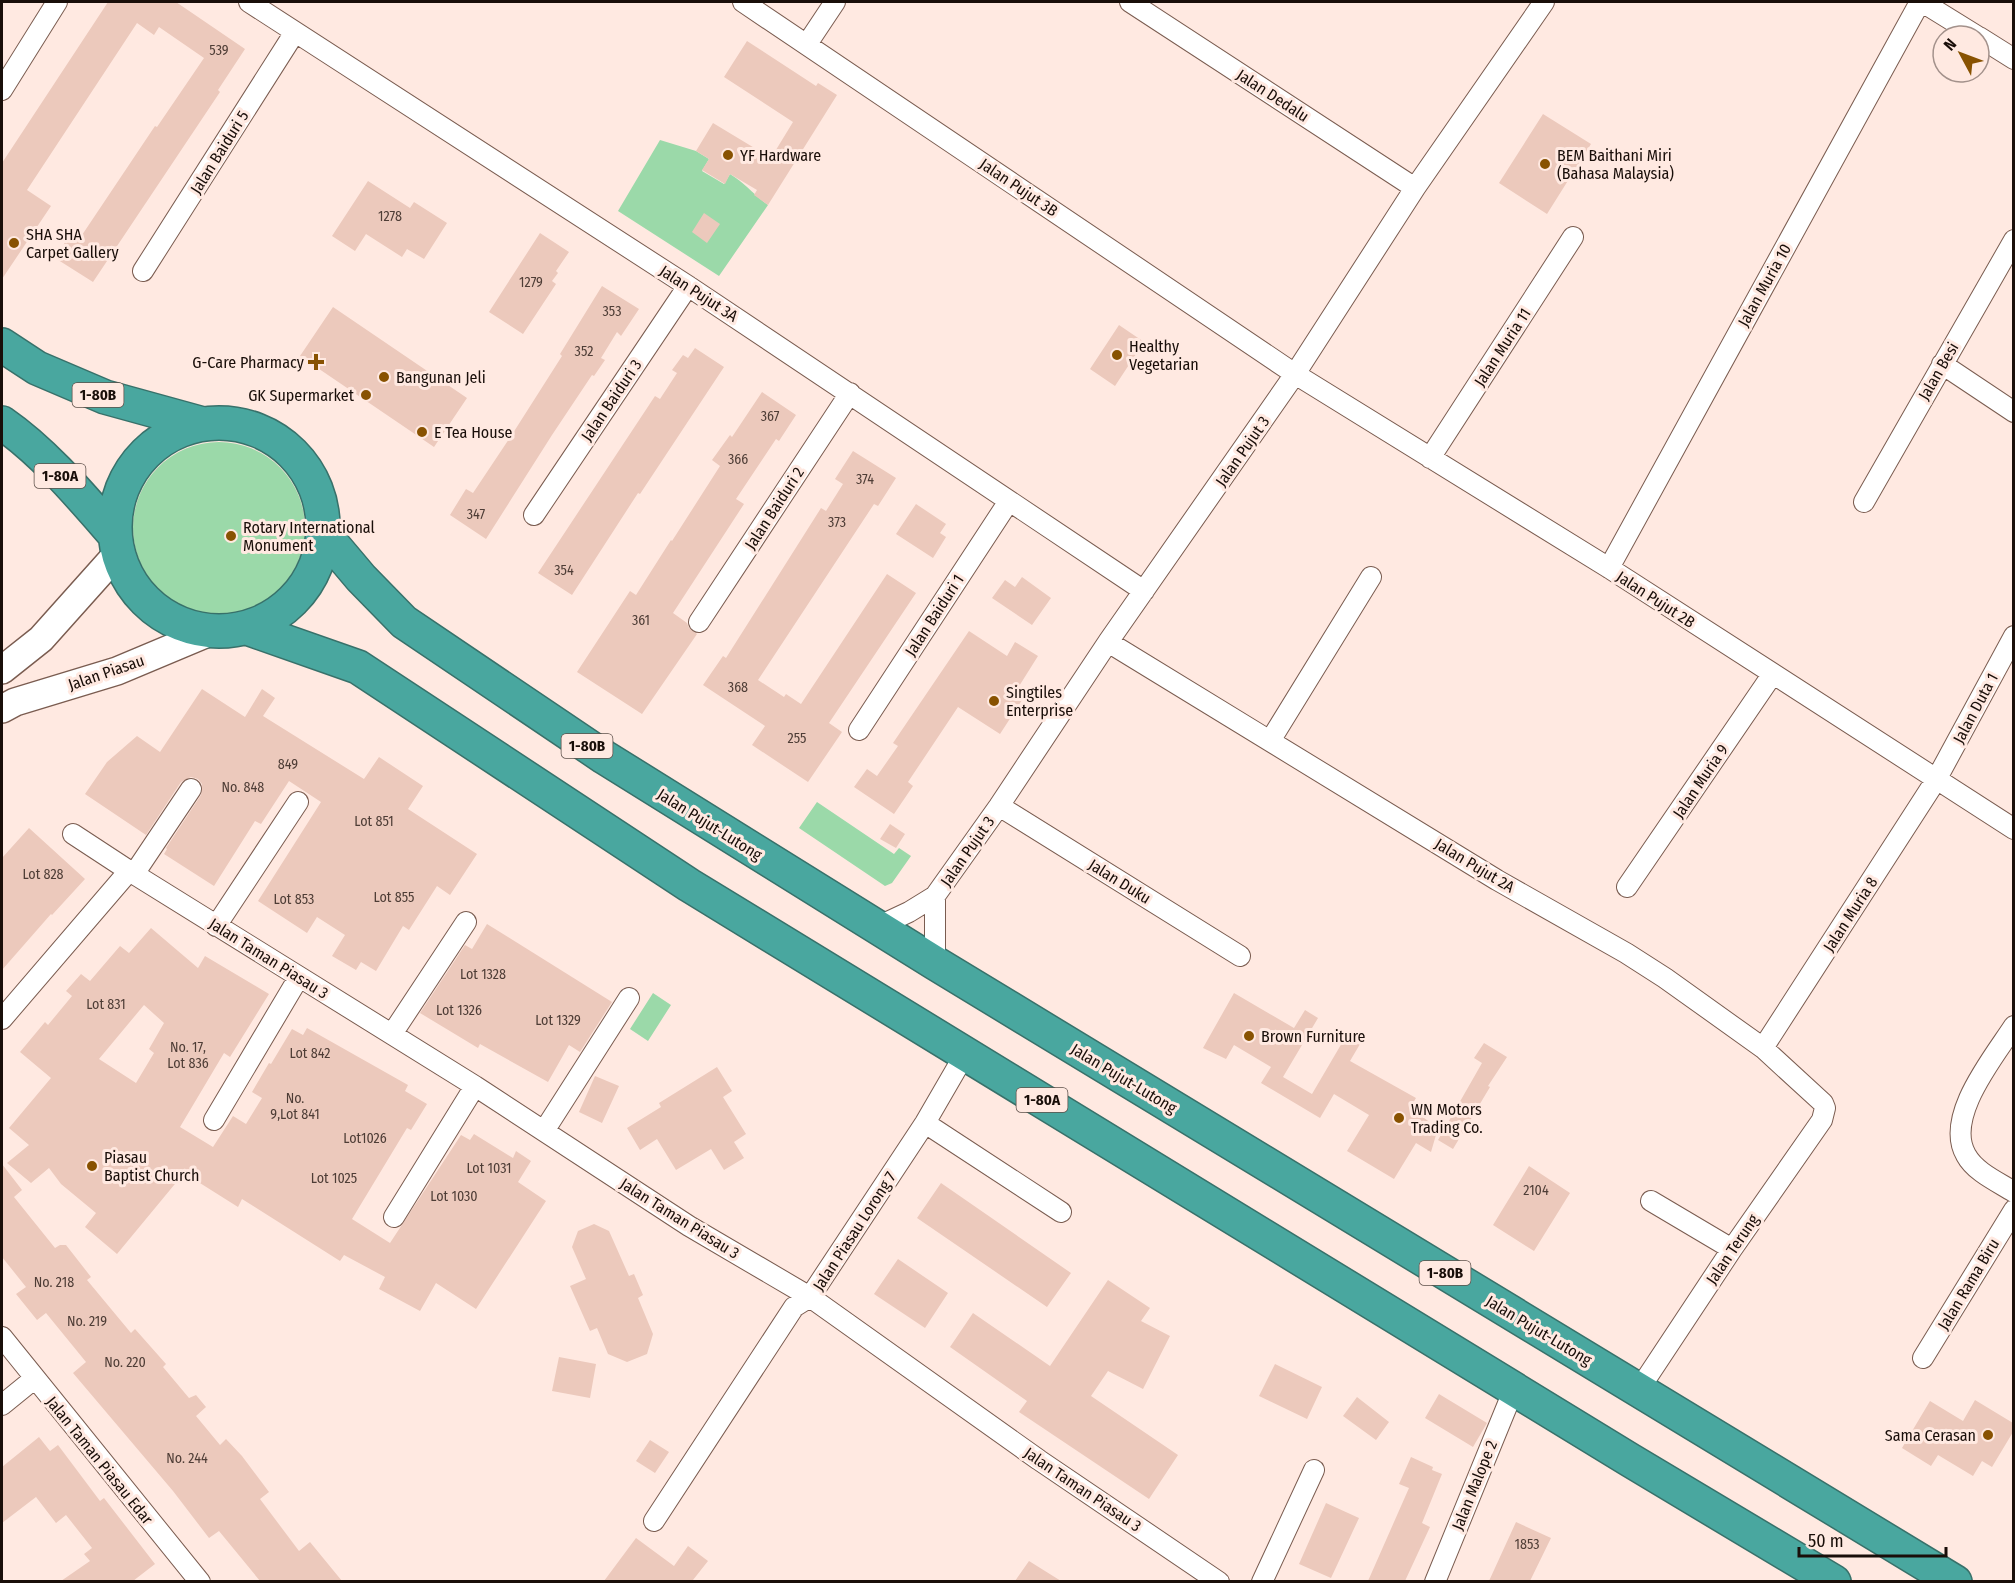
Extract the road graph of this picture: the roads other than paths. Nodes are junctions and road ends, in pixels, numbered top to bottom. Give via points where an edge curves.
1 (57, 2) edge
2 (249, 2) edge
3 (743, 2) edge
4 (835, 2) edge
5 (1130, 2) edge
6 (1544, 2) edge
7 (1921, 2) edge
8 (1957, 24) edge
9 (295, 32) junction
10 (807, 44) junction
11 (1991, 45) edge
12 (2013, 59) edge
13 (2, 90) edge
14 (1415, 188) junction
15 (1573, 237) dead end
16 (2013, 240) edge
17 (143, 271) dead end
18 (688, 286) junction
19 (2, 345) edge
20 (1942, 364) junction
21 (1295, 374) junction
22 (850, 393) junction
23 (2013, 412) edge
24 (2, 423) edge
25 (203, 424) junction
26 (1430, 458) junction
27 (1009, 501) junction
28 (1864, 502) dead end
29 (534, 515) dead end
30 (323, 533) junction
31 (116, 544) junction
32 (1609, 568) junction
33 (1371, 577) dead end
34 (1144, 591) junction
35 (699, 622) dead end
36 (247, 628) junction
37 (210, 632) junction
38 (2013, 636) edge
39 (1108, 642) junction
40 (2, 670) edge
41 (1772, 675) junction
42 (2, 709) edge
43 (859, 730) dead end
44 (1270, 741) junction
45 (1936, 780) junction
46 (191, 789) dead end
47 (298, 802) dead end
48 (999, 806) junction
49 (2013, 829) edge
50 (73, 834) dead end
51 (132, 873) junction
52 (1627, 887) dead end
53 (934, 897) junction
54 (466, 922) dead end
55 (216, 926) junction
56 (877, 927) junction
57 (1240, 956) dead end
58 (935, 963) junction
59 (299, 977) junction
60 (629, 998) dead end
61 (2, 1019) edge
62 (2013, 1026) edge
63 (392, 1034) junction
64 (1763, 1048) junction
65 (965, 1054) junction
66 (476, 1086) junction
67 (1825, 1108) joint
68 (214, 1120) dead end
69 (925, 1123) junction
70 (544, 1131) junction
71 (2013, 1192) edge
72 (1651, 1201) dead end
73 (2013, 1209) edge
74 (1061, 1212) dead end
75 (394, 1217) dead end
76 (1732, 1249) junction
77 (810, 1297) junction
78 (2, 1337) edge
79 (1923, 1358) dead end
80 (34, 1379) junction
81 (1514, 1389) junction
82 (1638, 1390) junction
83 (2, 1405) edge
84 (1314, 1470) dead end
85 (654, 1521) dead end
86 (200, 1581) edge
87 (1219, 1581) edge
88 (1262, 1581) edge
89 (1435, 1581) edge
90 (1834, 1581) edge
91 (1956, 1581) edge

1 - 13 street
2 - 9 street, Jalan Pujut 3A
3 - 10 street, Jalan Pujut 3B
4 - 10 street
5 - 14 street, Jalan Dedalu
6 - 14 street, Jalan Pujut 3
7 - 8 street
7 - 32 street, Jalan Muria 10
9 - 17 street, Jalan Baiduri 5
9 - 18 street, Jalan Pujut 3A
10 - 21 street, Jalan Pujut 3B
11 - 12 street
14 - 21 street, Jalan Pujut 3
15 - 26 street, Jalan Muria 11
16 - 20 street, Jalan Besi
18 - 22 street, Jalan Pujut 3A
18 - 29 street, Jalan Baiduri 3
19 - 25 highway, 1-80B via 37,369 105,397
20 - 23 street
20 - 28 street, Jalan Besi
21 - 26 street, Jalan Pujut 2B
21 - 34 street, Jalan Pujut 3
22 - 27 street, Jalan Pujut 3A
22 - 35 street, Jalan Baiduri 2
24 - 31 highway, 1-80A via 86,501
25 - 30 highway via 235,424 266,434 292,453 311,479 321,507
25 - 31 highway via 167,437 138,462 119,496
26 - 32 street, Jalan Pujut 2B
27 - 34 street, Jalan Pujut 3A
27 - 43 street, Jalan Baiduri 1
30 - 36 highway via 316,565 300,592 276,615
30 - 56 highway, Jalan Pujut-Lutong / 1-80B via 404,622 604,758
31 - 37 highway via 136,593 169,620
31 - 40 street via 41,639
32 - 41 street, Jalan Pujut 2B
33 - 44 street
34 - 39 street, Jalan Pujut 3
36 - 37 highway
36 - 65 highway, 1-80A via 358,667 689,885
37 - 42 street, Jalan Piasau via 117,671
38 - 45 street, Jalan Duta 1
39 - 44 street, Jalan Pujut 2A
39 - 48 street, Jalan Pujut 3
41 - 45 street, Jalan Pujut 2B
41 - 52 street, Jalan Muria 9
44 - 64 street, Jalan Pujut 2A via 1497,880 1626,953
45 - 49 street, Jalan Pujut 2B
45 - 64 street, Jalan Muria 8
46 - 51 street
47 - 55 street
48 - 53 street, Jalan Pujut 3
48 - 57 street, Jalan Duku
50 - 51 street, Jalan Taman Piasau 3
51 - 55 street, Jalan Taman Piasau 3
51 - 61 street
53 - 56 street, Jalan Pujut 3
53 - 58 street, Jalan Pujut 3
54 - 63 street
55 - 59 street, Jalan Taman Piasau 3
56 - 58 highway, Jalan Pujut-Lutong / 1-80B
58 - 82 highway, Jalan Pujut-Lutong / 1-80B
59 - 63 street, Jalan Taman Piasau 3
59 - 68 street
60 - 70 street
62 - 71 street via 1970,1096 1960,1137 1966,1156 1979,1170
63 - 66 street, Jalan Taman Piasau 3
64 - 67 street, Jalan Pujut 2A
65 - 69 street, Jalan Piasau Lorong 7
65 - 81 highway, 1-80A
66 - 70 street, Jalan Taman Piasau 3
66 - 75 street
67 - 76 street, Jalan Terung via 1822,1120
69 - 74 street
69 - 77 street, Jalan Piasau Lorong 7
70 - 77 street, Jalan Taman Piasau 3 via 689,1226
72 - 76 street
73 - 79 street, Jalan Rama Biru
76 - 82 street, Jalan Terung
77 - 85 street, Jalan Piasau Lorong 7 via 794,1307
77 - 87 street, Jalan Taman Piasau 3 via 1039,1460
78 - 80 street, Jalan Taman Piasau Edar
80 - 83 street
80 - 86 street, Jalan Taman Piasau Edar
81 - 89 street, Jalan Malope 2
81 - 90 highway, 1-80A
82 - 91 highway, Jalan Pujut-Lutong / 1-80B
84 - 88 street

